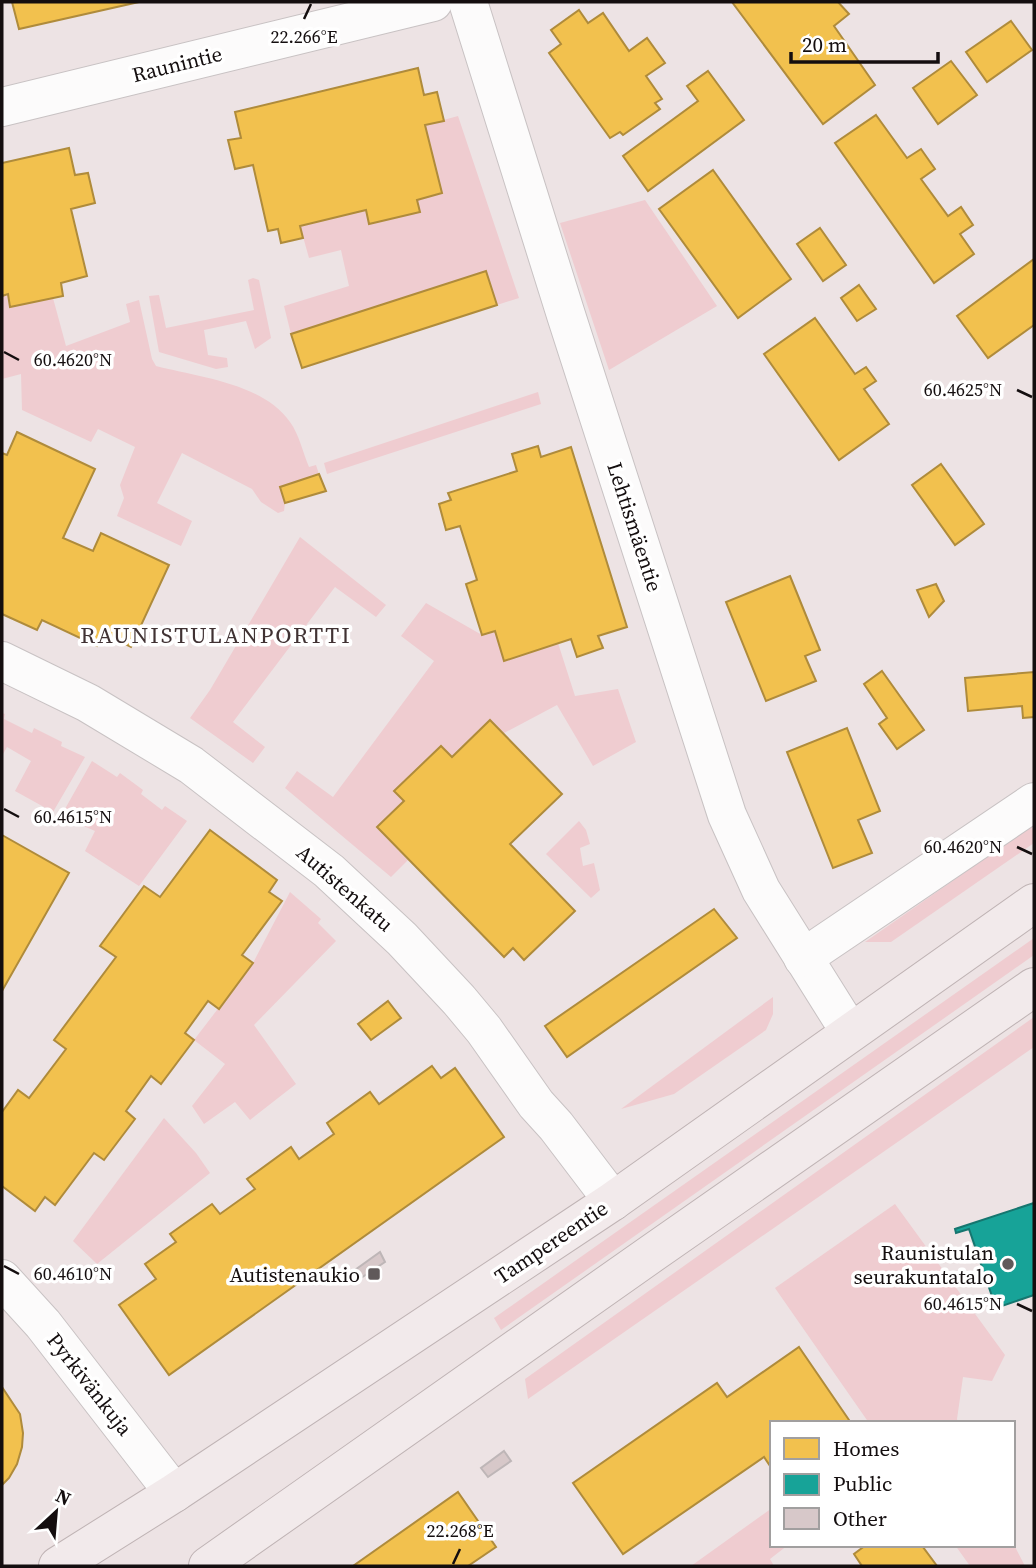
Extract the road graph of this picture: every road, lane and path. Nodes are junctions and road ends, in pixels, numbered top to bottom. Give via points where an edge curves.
1 (433, 2) edge
2 (468, 2) edge
3 (2, 107) edge
4 (2, 661) edge
5 (1034, 802) edge
6 (1034, 903) edge
7 (803, 958) junction
8 (1034, 987) edge
9 (850, 1032) junction
10 (613, 1201) junction
11 (2, 1279) edge
12 (174, 1493) junction
13 (58, 1566) edge
14 (208, 1566) edge

1 - 3 street, Raunintie
2 - 7 street, Lehtismäentie via 727,815 761,890
4 - 10 street, Autistenkatu via 88,703 191,765 329,871 459,1000
5 - 7 street
6 - 9 highway, Tampereentie
7 - 9 street, Lehtismäentie
8 - 14 highway
9 - 10 highway, Tampereentie
10 - 12 highway, Tampereentie
11 - 12 street, Pyrkivänkuja via 43,1324
12 - 13 highway, Tampereentie

